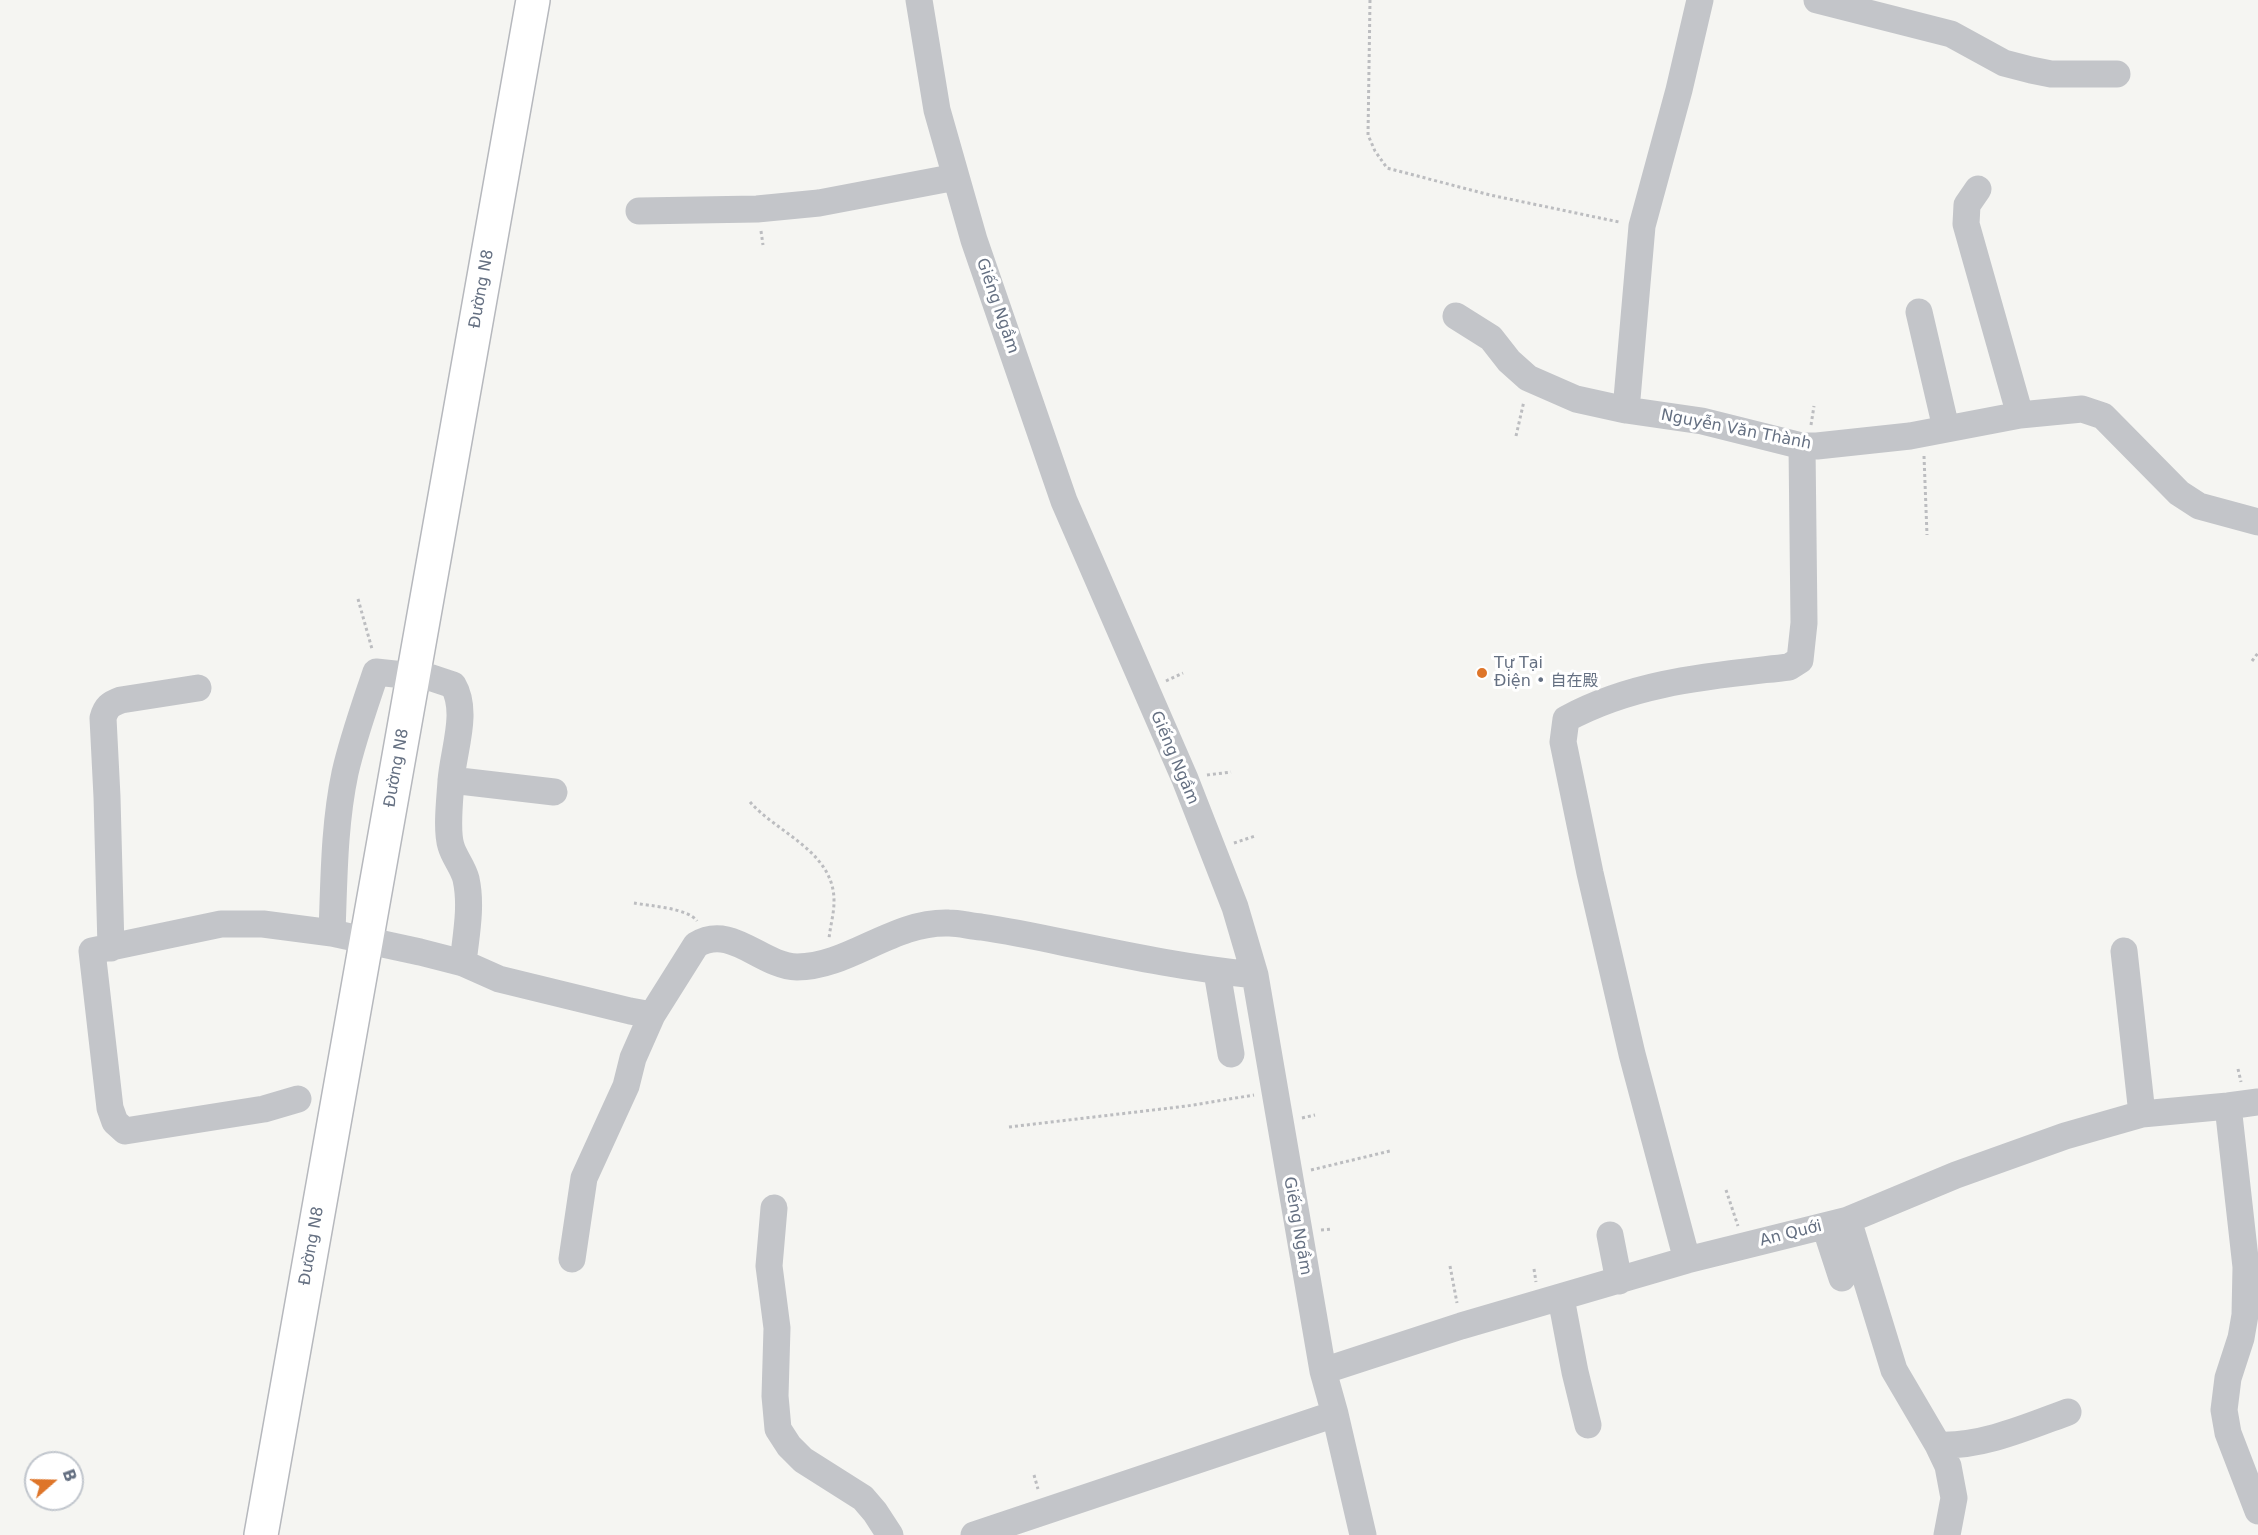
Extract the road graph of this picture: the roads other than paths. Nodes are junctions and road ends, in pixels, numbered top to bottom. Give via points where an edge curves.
1 (533, 0) edge
2 (919, 0) edge
3 (1700, 0) edge
4 (1817, 0) edge
5 (2117, 74) dead end
6 (956, 177) junction
7 (1978, 189) dead end
8 (639, 211) dead end
9 (1919, 312) dead end
10 (1456, 316) dead end
11 (1626, 410) junction
12 (2020, 415) junction
13 (1934, 430) junction
14 (1802, 446) junction
15 (2258, 522) edge
16 (413, 676) junction
17 (198, 688) dead end
18 (451, 780) junction
19 (554, 792) dead end
20 (332, 933) junction
21 (366, 940) junction
22 (111, 948) junction
23 (2124, 951) dead end
24 (463, 963) junction
25 (1217, 972) junction
26 (1255, 975) junction
27 (652, 1015) junction
28 (1231, 1054) dead end
29 (298, 1099) dead end
30 (2258, 1102) edge
31 (2228, 1107) junction
32 (2142, 1114) junction
33 (774, 1208) dead end
34 (1836, 1223) junction
35 (1610, 1235) dead end
36 (572, 1259) dead end
37 (1687, 1260) junction
38 (1842, 1278) dead end
39 (1619, 1281) junction
40 (1561, 1298) junction
41 (1323, 1371) junction
42 (2068, 1412) dead end
43 (1335, 1414) junction
44 (1588, 1425) dead end
45 (1938, 1445) junction
46 (2247, 1451) edge
47 (2258, 1510) edge
48 (261, 1535) edge
49 (890, 1535) edge
50 (974, 1535) edge
51 (1363, 1535) edge
52 (1947, 1535) edge

1 - 16 main road, Đường N8
2 - 6 street, Giếng Ngầm via 937,110
3 - 11 street via 1642,226
4 - 5 street via 1952,34 2004,63 2031,70 2051,74
6 - 8 street via 819,203
6 - 26 street, Giếng Ngầm via 1064,501 1185,779 1235,907
7 - 12 street via 1967,205 1966,224
9 - 13 street
10 - 11 street, Nguyễn Văn Thành via 1491,338 1528,378 1576,399
11 - 14 street, Nguyễn Văn Thành via 1692,419
12 - 13 street, Nguyễn Văn Thành
12 - 15 street, Nguyễn Văn Thành via 2082,409 2103,416 2178,493 2199,506
13 - 14 street, Nguyễn Văn Thành
14 - 37 street via 1800,660 1789,667 1674,681 1592,705 1566,719 1563,742 1590,873 1632,1054
16 - 18 street via 453,685 459,695
16 - 20 street via 376,672 356,733 345,774
16 - 21 main road, Đường N8
17 - 22 street via 121,700 105,709
18 - 19 street
18 - 24 street via 450,845 466,878 469,903
20 - 21 street
20 - 22 street via 263,924 221,924
21 - 24 street
21 - 48 main road, Đường N8
22 - 29 street via 92,951 110,1108 115,1122 125,1131 264,1109
23 - 32 street
24 - 27 street via 499,979
25 - 26 street
25 - 27 street via 950,922 921,925 824,964 796,967 775,963 730,939 705,939 696,945
25 - 28 street
26 - 41 street, Giếng Ngầm
27 - 36 street via 633,1058 626,1086 584,1178
30 - 31 street, An Quới
31 - 32 street, An Quới
31 - 46 street via 2246,1267 2245,1315 2228,1378 2224,1410 2229,1433
32 - 34 street, An Quới via 2065,1136
33 - 49 street via 770,1266 777,1328 778,1429 803,1460 863,1498
34 - 37 street, An Quới
34 - 38 street
34 - 45 street via 1894,1370
35 - 39 street
37 - 39 street, An Quới
39 - 40 street, An Quới
40 - 41 street, An Quới
40 - 44 street
41 - 43 street, Giếng Ngầm
42 - 45 street via 1968,1444
43 - 50 street
43 - 51 street, Giếng Ngầm
45 - 52 street via 1954,1498
46 - 47 street

